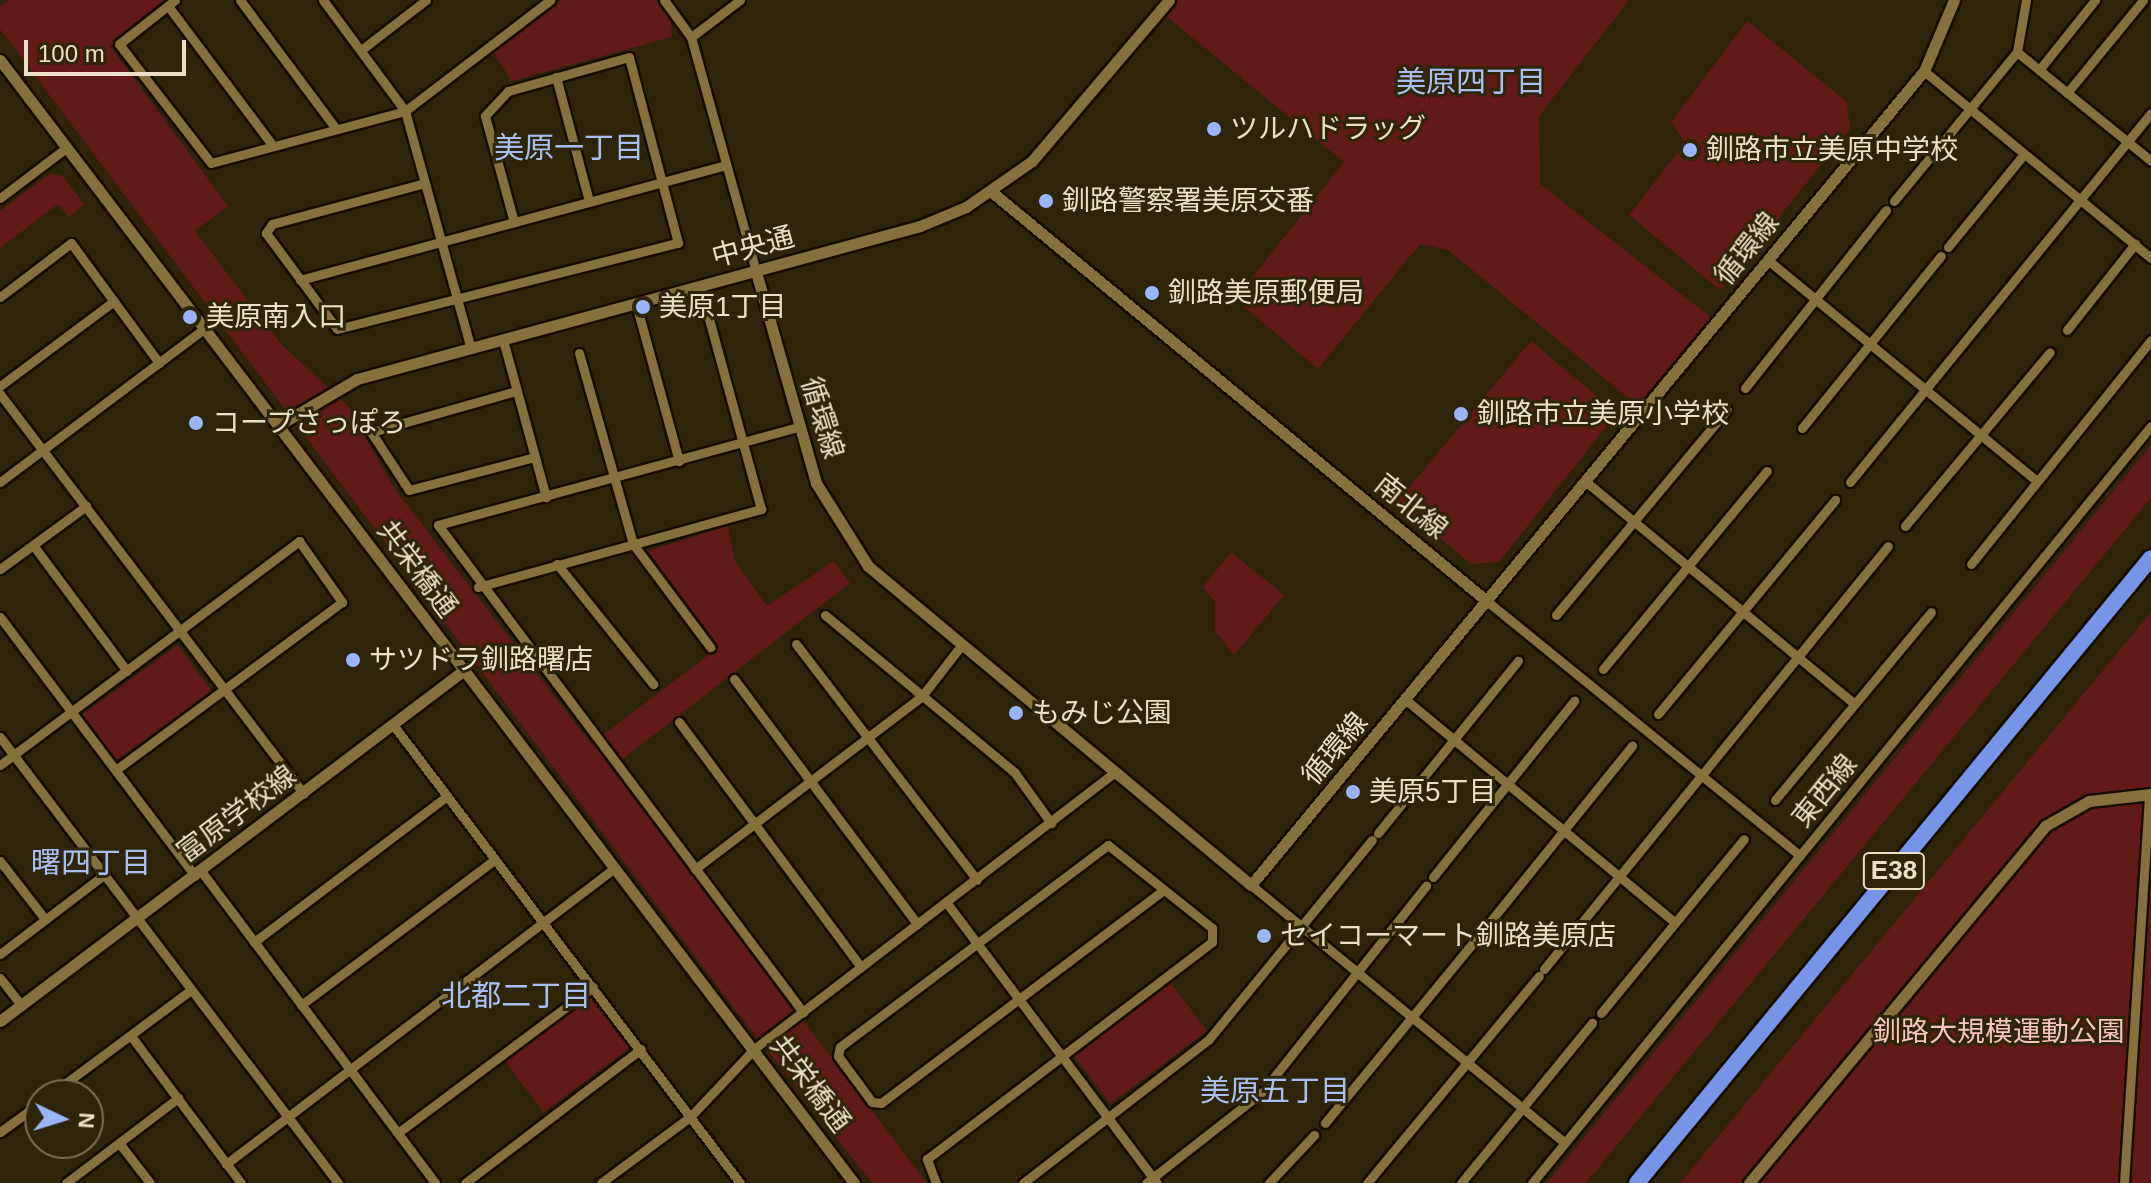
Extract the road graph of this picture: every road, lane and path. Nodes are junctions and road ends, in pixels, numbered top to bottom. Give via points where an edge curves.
1 (240, 0) edge
2 (323, 0) edge
3 (426, 0) edge
4 (550, 0) edge
5 (664, 0) edge
6 (740, 0) edge
7 (1169, 0) edge
8 (1954, 0) edge
9 (2026, 0) edge
10 (2095, 0) edge
11 (2143, 0) edge
12 (172, 3) edge
13 (691, 37) junction
14 (361, 50) junction
15 (2017, 52) junction
16 (0, 60) edge
17 (2039, 70) junction
18 (1924, 71) junction
19 (556, 77) junction
20 (2067, 93) junction
21 (1969, 110) junction
22 (405, 111) junction
23 (2151, 113) edge
24 (336, 129) junction
25 (2127, 142) junction
26 (273, 146) junction
27 (66, 148) junction
28 (2024, 154) junction
29 (2151, 161) edge
30 (726, 165) junction
31 (663, 181) junction
32 (425, 183) junction
33 (993, 193) junction
34 (0, 198) edge
35 (2080, 200) junction
36 (589, 201) junction
37 (1894, 201) dead end
38 (1886, 210) dead end
39 (514, 222) junction
40 (441, 242) junction
41 (2135, 244) junction
42 (1948, 247) dead end
43 (1941, 256) dead end
44 (2151, 258) edge
45 (1769, 261) junction
46 (756, 272) junction
47 (300, 280) junction
48 (0, 297) edge
49 (1814, 298) junction
50 (114, 301) junction
51 (458, 303) junction
52 (636, 304) junction
53 (708, 315) dead end
54 (204, 329) junction
55 (2067, 330) dead end
56 (503, 340) junction
57 (2151, 340) edge
58 (1870, 342) junction
59 (471, 349) junction
60 (2050, 352) dead end
61 (579, 353) dead end
62 (159, 363) junction
63 (0, 386) edge
64 (1745, 388) dead end
65 (1925, 389) junction
66 (516, 391) junction
67 (0, 394) edge
68 (1727, 410) dead end
69 (279, 425) junction
70 (2151, 426) edge
71 (798, 427) junction
72 (1802, 428) dead end
73 (1981, 435) junction
74 (744, 443) junction
75 (43, 449) junction
76 (535, 457) junction
77 (679, 461) junction
78 (1767, 471) dead end
79 (613, 478) junction
80 (2036, 480) junction
81 (1585, 481) junction
82 (0, 482) edge
83 (1850, 482) dead end
84 (546, 497) junction
85 (1835, 500) dead end
86 (86, 506) junction
87 (1632, 521) junction
88 (1905, 526) dead end
89 (633, 544) junction
90 (33, 545) junction
91 (1888, 546) dead end
92 (2151, 558) edge
93 (557, 564) junction
94 (1971, 564) dead end
95 (1687, 565) junction
96 (0, 569) edge
97 (2151, 571) edge
98 (478, 587) junction
99 (1488, 602) junction
100 (1742, 612) junction
101 (1931, 612) dead end
102 (825, 615) dead end
103 (1556, 615) dead end
104 (0, 617) edge
105 (180, 631) junction
106 (796, 644) dead end
107 (710, 647) dead end
108 (960, 647) junction
109 (1799, 658) junction
110 (1518, 661) dead end
111 (1603, 669) dead end
112 (127, 671) junction
113 (463, 671) junction
114 (734, 679) dead end
115 (653, 684) dead end
116 (224, 691) junction
117 (922, 696) junction
118 (1406, 700) junction
119 (1574, 701) dead end
120 (1853, 703) junction
121 (72, 712) junction
122 (1658, 714) dead end
123 (679, 722) dead end
124 (394, 726) junction
125 (0, 737) edge
126 (869, 738) junction
127 (1453, 741) junction
128 (1632, 746) dead end
129 (13, 755) junction
130 (0, 765) edge
131 (117, 769) junction
132 (1114, 773) junction
133 (1701, 776) junction
134 (811, 781) junction
135 (1508, 786) junction
136 (304, 794) junction
137 (2150, 794) edge
138 (447, 796) junction
139 (1775, 800) dead end
140 (1051, 823) junction
141 (753, 824) junction
142 (1564, 830) junction
143 (1744, 839) dead end
144 (1800, 856) junction
145 (494, 860) junction
146 (0, 861) edge
147 (614, 868) junction
148 (695, 869) junction
149 (198, 873) junction
150 (105, 874) junction
151 (1619, 876) junction
152 (1433, 877) dead end
153 (977, 880) junction
154 (1251, 885) junction
155 (1426, 886) dead end
156 (1164, 890) junction
157 (946, 902) junction
158 (138, 917) junction
159 (45, 919) junction
160 (1674, 922) junction
161 (544, 923) junction
162 (917, 924) junction
163 (1300, 926) junction
164 (254, 942) junction
165 (977, 943) junction
166 (0, 954) edge
167 (861, 967) junction
168 (1355, 971) junction
169 (0, 978) edge
170 (593, 987) junction
171 (191, 990) junction
172 (1019, 999) junction
173 (21, 1005) junction
174 (301, 1005) junction
175 (803, 1012) junction
176 (1601, 1013) dead end
177 (1411, 1017) junction
178 (0, 1021) edge
179 (1592, 1023) dead end
180 (131, 1036) junction
181 (641, 1049) junction
182 (754, 1049) junction
183 (1062, 1056) junction
184 (1467, 1064) junction
185 (350, 1069) junction
186 (72, 1079) edge
187 (1270, 1082) dead end
188 (1262, 1092) dead end
189 (178, 1098) junction
190 (1522, 1109) junction
191 (24, 1115) edge
192 (288, 1117) junction
193 (690, 1117) junction
194 (1109, 1118) junction
195 (1325, 1123) dead end
196 (0, 1132) edge
197 (399, 1132) junction
198 (1314, 1135) dead end
199 (119, 1143) junction
200 (1565, 1143) junction
201 (226, 1164) junction
202 (1152, 1181) edge
203 (66, 1183) edge
204 (150, 1183) edge
205 (241, 1183) edge
206 (338, 1183) edge
207 (435, 1183) edge
208 (465, 1183) edge
209 (601, 1183) edge
210 (740, 1183) edge
211 (854, 1183) edge
212 (936, 1183) edge
213 (1023, 1183) edge
214 (1269, 1183) edge
215 (1367, 1183) edge
216 (1461, 1183) edge
217 (1532, 1183) edge
218 (1637, 1183) edge
219 (1650, 1183) edge
220 (1749, 1183) edge
221 (2124, 1183) edge

1 - 24 street
2 - 14 street
3 - 14 street
4 - 22 street
5 - 13 street
6 - 13 street
7 - 33 street, 中央通 via 1078,113
8 - 18 street, 循環線
9 - 15 street
10 - 17 street
11 - 20 street
12 - 26 street
12 - 26 street via 119,44 211,163
13 - 30 street
14 - 22 street
15 - 17 street
15 - 21 street
16 - 27 street, 共栄橋通
17 - 20 street
18 - 21 street
18 - 45 street, 循環線
19 - 31 street via 629,57
19 - 36 street
19 - 39 street via 508,91 485,116
20 - 25 street
21 - 28 street
21 - 37 street
22 - 24 street
22 - 32 street
23 - 25 street
24 - 26 street
25 - 29 street
25 - 35 street
27 - 34 street
27 - 54 street, 共栄橋通
28 - 35 street
28 - 42 street
30 - 31 street
30 - 46 street
31 - 36 street
31 - 51 street via 678,243
32 - 40 street
32 - 47 street via 272,224 266,233
33 - 46 street, 中央通 via 920,226
33 - 99 street, 南北線
35 - 41 street
35 - 65 street
36 - 39 street
38 - 49 street
39 - 40 street
40 - 47 street
40 - 51 street
41 - 44 street
41 - 55 street
43 - 58 street
45 - 49 street
45 - 81 street, 循環線
46 - 52 street, 中央通
46 - 71 street, 循環線
47 - 51 street via 346,332
48 - 50 street via 71,243
49 - 58 street
49 - 64 street
50 - 62 street
50 - 63 street
51 - 59 street
52 - 56 street, 中央通
52 - 77 street
53 - 74 street
54 - 62 street
54 - 69 street, 共栄橋通
56 - 59 street, 中央通
56 - 66 street
57 - 80 street
58 - 65 street
58 - 72 street
59 - 69 street, 中央通 via 325,392
60 - 73 street
61 - 79 street
62 - 75 street
65 - 73 street
65 - 83 street
66 - 76 street
66 - 76 street via 371,432 409,490
67 - 75 street
68 - 87 street
69 - 113 street, 共栄橋通
70 - 144 street, 東西線
71 - 74 street
71 - 108 street, 循環線 via 816,483 847,538 891,590
73 - 80 street
73 - 88 street
74 - 77 street
74 - 89 street via 761,509
75 - 82 street
75 - 86 street
76 - 84 street
77 - 79 street
78 - 95 street
79 - 84 street
79 - 89 street
80 - 94 street
81 - 87 street
81 - 99 street, 循環線
84 - 98 street via 438,525
85 - 100 street
86 - 90 street
86 - 105 street
87 - 95 street
87 - 103 street
89 - 93 street
89 - 107 street
90 - 96 street
90 - 112 street
91 - 109 street
92 - 218 highway, E38
93 - 98 street
93 - 115 street
95 - 100 street
95 - 111 street
97 - 219 highway, E38
98 - 148 street
99 - 118 street, 循環線
99 - 133 street, 南北線
100 - 109 street
100 - 122 street
101 - 120 street
102 - 117 street
104 - 121 street
105 - 112 street
105 - 116 street
105 - 116 street via 299,541 342,602
106 - 126 street
108 - 117 street
108 - 132 street, 循環線
109 - 120 street
109 - 133 street
110 - 127 street
112 - 121 street
113 - 124 street, 富原学校線
113 - 147 street, 共栄橋通
114 - 134 street
116 - 131 street
116 - 136 street
117 - 126 street
117 - 140 street via 1015,773
118 - 127 street
118 - 154 street, 循環線
119 - 135 street
120 - 139 street
121 - 129 street
121 - 131 street
123 - 141 street
124 - 136 street, 富原学校線
124 - 138 street
125 - 129 street
126 - 134 street
126 - 153 street
127 - 135 street
127 - 163 street
128 - 142 street
129 - 130 street
129 - 150 street
131 - 149 street
132 - 140 street
132 - 154 street, 循環線
133 - 144 street, 南北線
133 - 151 street
134 - 141 street
134 - 162 street
135 - 142 street
135 - 152 street
136 - 149 street, 富原学校線
137 - 220 street via 2089,801 2045,826
137 - 221 street
138 - 145 street
138 - 164 street
140 - 153 street
141 - 148 street
141 - 167 street
142 - 151 street
142 - 177 street
143 - 160 street
144 - 200 street, 東西線
145 - 161 street
145 - 174 street
146 - 159 street
147 - 161 street
147 - 182 street, 共栄橋通
148 - 175 street
149 - 158 street, 富原学校線
149 - 164 street
150 - 158 street
150 - 159 street
151 - 160 street
151 - 184 street
153 - 157 street
154 - 163 street
155 - 168 street
156 - 165 street via 1108,845
156 - 172 street
156 - 183 street via 1212,928 1212,942
157 - 162 street
157 - 165 street
158 - 171 street
158 - 173 street, 富原学校線
159 - 166 street
160 - 176 street
161 - 170 street
161 - 185 street
162 - 167 street
163 - 168 street
163 - 194 street via 1209,1039
164 - 174 street
165 - 172 street
165 - 172 street via 840,1047 838,1056 872,1102 881,1103
167 - 175 street
168 - 177 street
168 - 187 street
169 - 173 street
170 - 181 street
170 - 197 street
171 - 180 street
171 - 192 street
172 - 183 street
173 - 178 street, 富原学校線
174 - 185 street
175 - 182 street
177 - 184 street
177 - 195 street
179 - 190 street
180 - 186 street
180 - 189 street
181 - 193 street
181 - 208 street
182 - 193 street
182 - 211 street, 共栄橋通
183 - 194 street
183 - 212 street via 927,1159
184 - 190 street
184 - 215 street
185 - 192 street
185 - 197 street
188 - 202 street
189 - 199 street
189 - 201 street
190 - 200 street
190 - 216 street
191 - 196 street
192 - 201 street
192 - 206 street
193 - 209 street
193 - 210 street
194 - 202 street
194 - 213 street
197 - 207 street
198 - 214 street
199 - 203 street
199 - 204 street
200 - 217 street, 東西線
201 - 205 street

